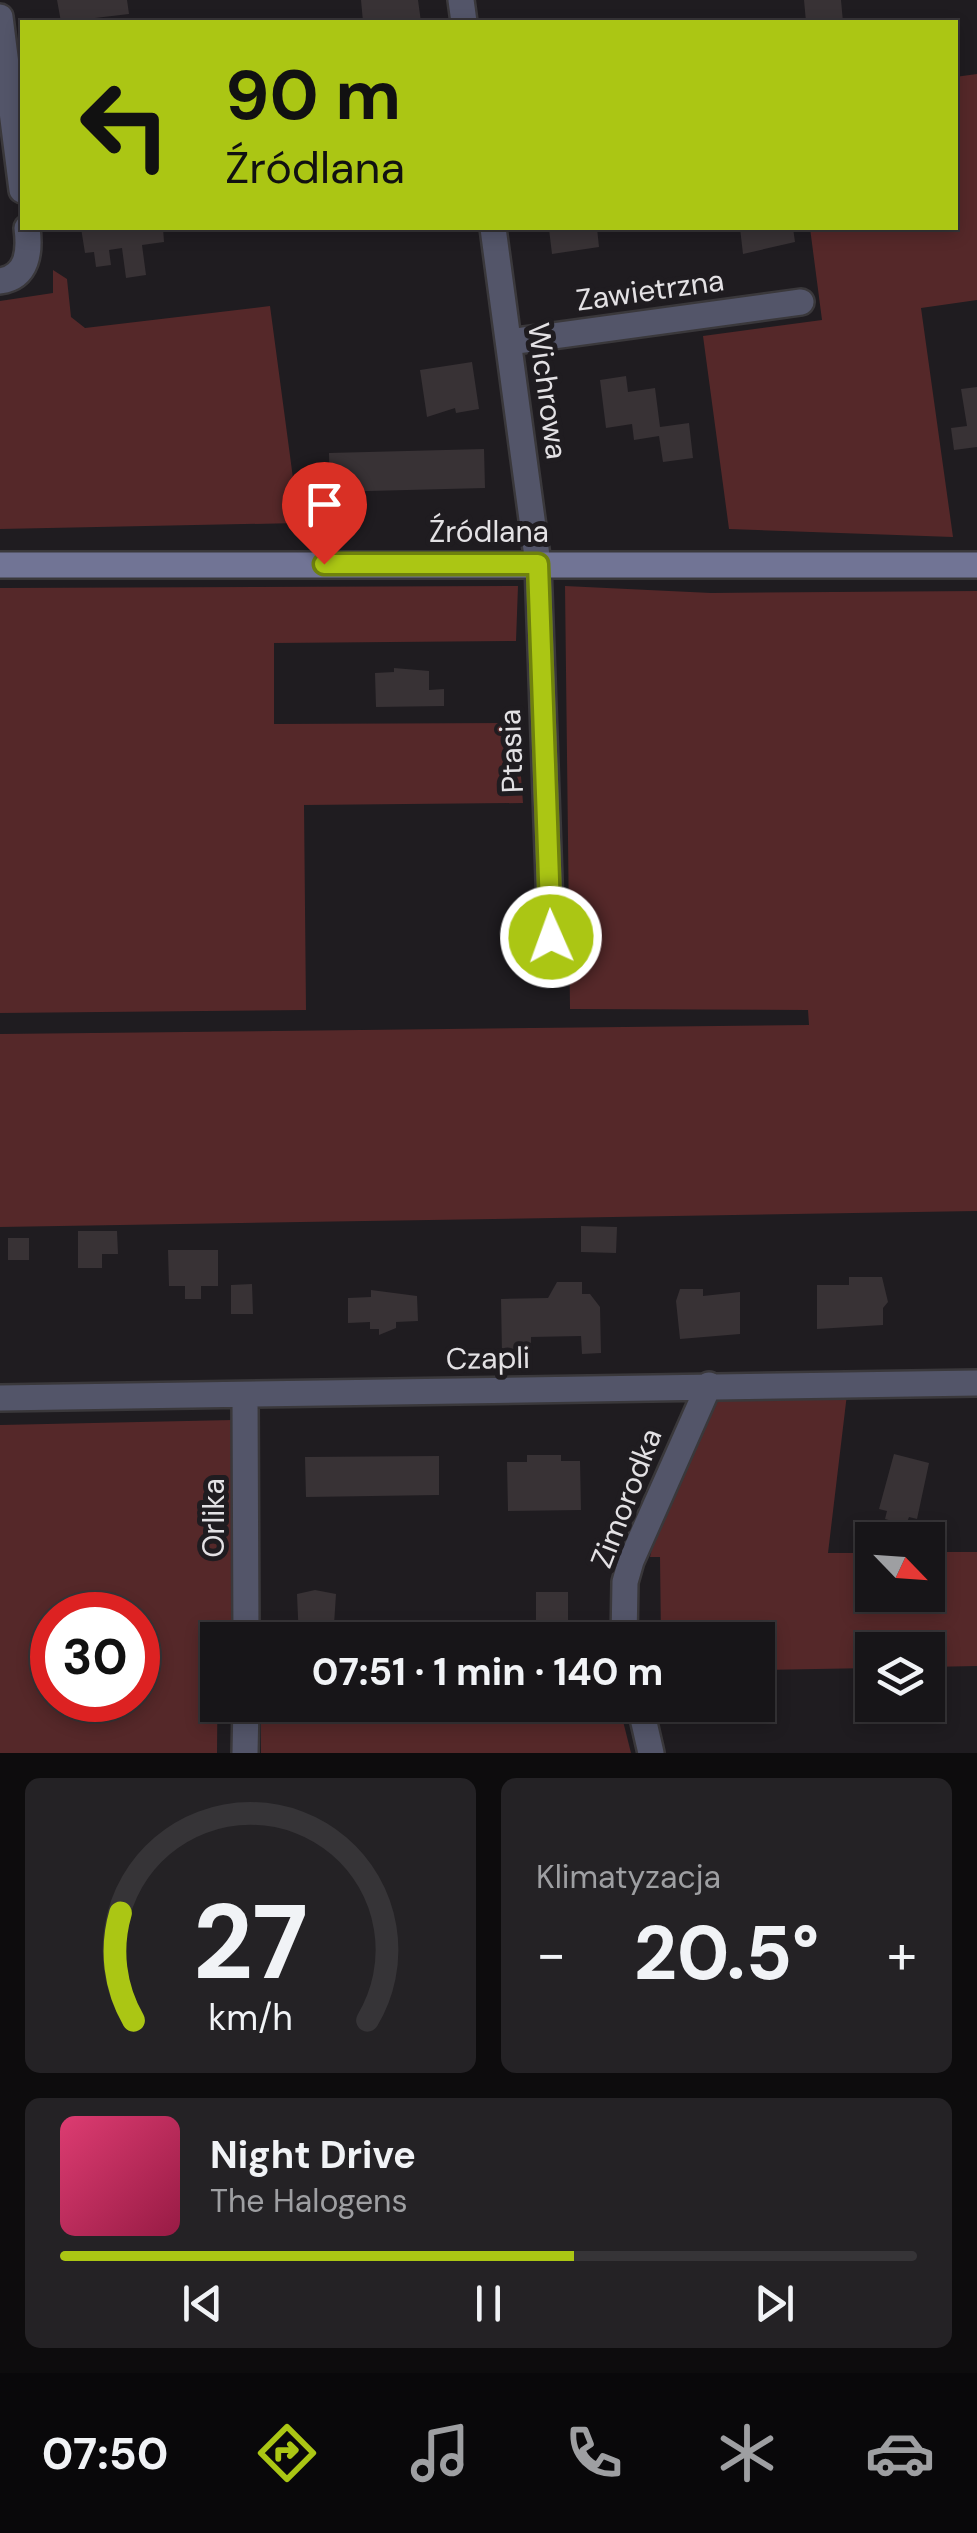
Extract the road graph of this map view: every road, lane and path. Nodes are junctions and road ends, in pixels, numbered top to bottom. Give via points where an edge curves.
1 (0, 17) edge
2 (20, 174) edge
3 (27, 230) edge
4 (492, 230) edge
5 (0, 281) edge
6 (801, 302) dead end
7 (508, 342) junction
8 (538, 564) junction
9 (0, 565) edge
10 (977, 565) edge
11 (551, 937) dead end
12 (977, 1384) edge
13 (709, 1386) junction
14 (245, 1395) junction
15 (0, 1398) edge
16 (246, 1622) edge
17 (624, 1622) edge
18 (246, 1722) edge
19 (644, 1722) edge
20 (245, 1753) edge
21 (651, 1753) edge

1 - 2 street
3 - 5 street via 26,262
4 - 7 street, Wichrowa
6 - 7 street, Zawietrzna
7 - 8 street, Wichrowa
8 - 9 main road, Źródlana
8 - 10 main road, Źródlana
8 - 11 street, Ptasia
12 - 13 street, Czapli
13 - 14 street, Czapli
13 - 17 street, Zimorodka via 631,1560
14 - 15 street, Czapli
14 - 16 street, Orlika
18 - 20 street
19 - 21 street

